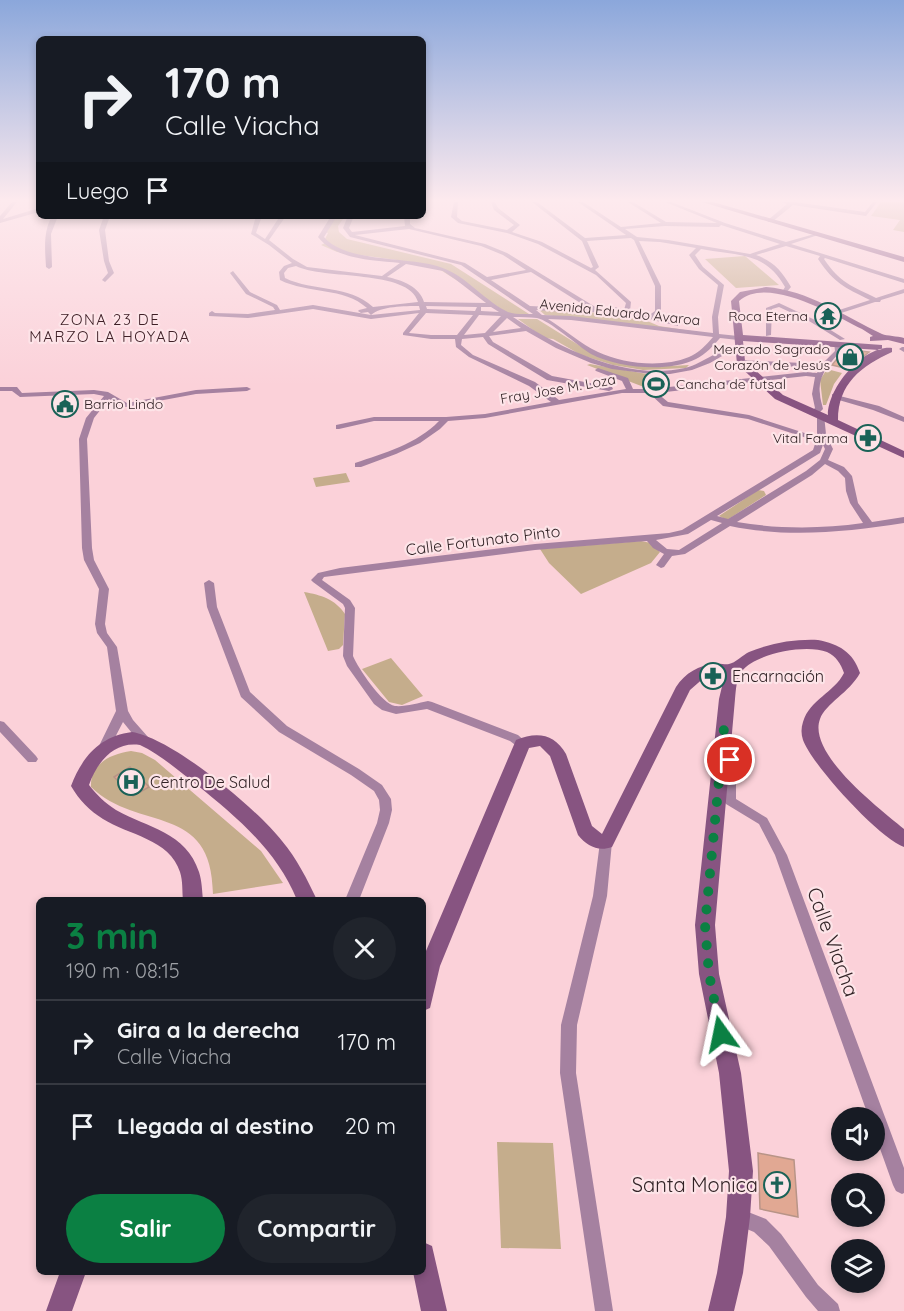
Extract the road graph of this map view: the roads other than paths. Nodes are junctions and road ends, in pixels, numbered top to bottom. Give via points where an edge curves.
1 (49, 263) edge
2 (106, 263) edge
3 (403, 263) edge
4 (415, 263) edge
5 (460, 263) edge
6 (520, 263) edge
7 (579, 263) edge
8 (594, 263) edge
9 (645, 263) edge
10 (696, 263) edge
11 (767, 263) edge
12 (824, 263) edge
13 (843, 263) edge
14 (295, 264) joint
15 (49, 267) dead end
16 (533, 270) junction
17 (592, 270) junction
18 (233, 273) dead end
19 (384, 277) junction
20 (487, 279) junction
21 (105, 280) dead end
22 (904, 282) edge
23 (904, 291) edge
24 (785, 292) junction
25 (878, 301) junction
26 (492, 305) junction
27 (424, 307) junction
28 (276, 308) junction
29 (530, 308) junction
30 (479, 309) junction
31 (595, 309) junction
32 (627, 311) junction
33 (371, 313) junction
34 (835, 313) junction
35 (506, 315) junction
36 (540, 317) junction
37 (649, 318) junction
38 (525, 329) junction
39 (716, 334) junction
40 (768, 335) junction
41 (459, 336) junction
42 (486, 336) junction
43 (738, 340) junction
44 (839, 341) junction
45 (902, 342) edge
46 (880, 344) junction
47 (580, 358) junction
48 (687, 361) junction
49 (740, 362) junction
50 (698, 366) junction
51 (823, 366) junction
52 (819, 375) junction
53 (758, 380) junction
54 (0, 389) edge
55 (247, 389) dead end
56 (622, 391) junction
57 (631, 391) junction
58 (651, 391) junction
59 (835, 396) junction
60 (107, 397) junction
61 (558, 403) junction
62 (817, 416) junction
63 (447, 419) junction
64 (904, 420) edge
65 (833, 423) junction
66 (339, 427) dead end
67 (821, 440) junction
68 (904, 454) edge
69 (824, 461) junction
70 (802, 462) junction
71 (358, 465) dead end
72 (814, 468) junction
73 (767, 482) junction
74 (784, 489) junction
75 (712, 517) junction
76 (904, 520) edge
77 (729, 524) junction
78 (868, 524) junction
79 (650, 538) junction
80 (669, 553) junction
81 (661, 565) dead end
82 (209, 583) dead end
83 (734, 670) junction
84 (122, 711) junction
85 (0, 725) edge
86 (724, 728) junction
87 (144, 740) junction
88 (522, 744) junction
89 (105, 746) junction
90 (32, 759) dead end
91 (904, 840) edge
92 (606, 842) junction
93 (193, 897) edge
94 (305, 897) edge
95 (353, 897) edge
96 (426, 986) edge
97 (902, 1185) dead end
98 (738, 1217) junction
99 (426, 1270) edge
100 (72, 1275) edge
101 (60, 1311) edge
102 (434, 1311) edge
103 (604, 1311) edge
104 (721, 1311) edge
105 (831, 1311) edge

1 - 15 street
2 - 21 street via 111,273
3 - 19 street
4 - 26 street via 447,271
5 - 20 street
6 - 16 street
7 - 17 street
8 - 17 street
9 - 37 street via 660,295 658,312
10 - 39 street via 722,285 716,309
11 - 24 street via 776,268 788,287
12 - 25 street via 841,283
13 - 22 street
14 - 19 street via 319,271
14 - 33 street via 283,270 282,279 353,294 364,300
16 - 20 street
16 - 31 street
17 - 32 street via 629,303
18 - 28 street via 248,293
19 - 27 street via 408,287
20 - 29 street
23 - 25 street
24 - 34 main road
24 - 43 main road via 759,290 739,296 735,301
25 - 34 street
26 - 30 street, Avenida Eduardo Avaroa
26 - 35 street
27 - 30 street, Avenida Eduardo Avaroa
27 - 33 street, Avenida Eduardo Avaroa
27 - 41 street via 405,334
28 - 28 street, Avenida Eduardo Avaroa via 212,313 211,315 248,316
28 - 33 street, Avenida Eduardo Avaroa
29 - 31 street, Avenida Eduardo Avaroa
29 - 36 street
30 - 35 street, Avenida Eduardo Avaroa
30 - 41 street
31 - 32 street, Avenida Eduardo Avaroa
32 - 37 street, Avenida Eduardo Avaroa
34 - 46 main road
35 - 36 street, Avenida Eduardo Avaroa
35 - 38 street
35 - 42 street
36 - 39 street, Avenida Eduardo Avaroa
36 - 48 street via 605,357 654,365
37 - 39 street, Avenida Eduardo Avaroa
38 - 42 street
38 - 47 street
39 - 43 street, Avenida Eduardo Avaroa
39 - 48 street via 706,351
40 - 43 main road, Avenida Eduardo Avaroa
40 - 44 main road, Avenida Eduardo Avaroa
40 - 44 street via 769,308 779,305 811,320
41 - 42 street
41 - 61 street via 461,350 532,384
42 - 56 street via 499,350 550,378
43 - 44 main road, Avenida Eduardo Avaroa
43 - 49 main road
43 - 50 street
44 - 46 main road, Avenida Eduardo Avaroa
44 - 51 street via 838,351
45 - 46 main road
45 - 46 main road
46 - 59 main road via 840,385
47 - 50 street via 642,372 671,372
47 - 57 street via 576,362 625,380
48 - 50 street
49 - 51 street
49 - 53 main road
51 - 52 street
52 - 53 street, Fray Jose M. Loza
52 - 62 street
53 - 58 street, Fray Jose M. Loza
53 - 62 main road via 779,397
54 - 60 street via 14,389 20,395 94,392
55 - 60 street via 196,392 126,405
56 - 57 street, Fray Jose M. Loza
56 - 61 street, Fray Jose M. Loza
57 - 58 street, Fray Jose M. Loza
58 - 67 street via 666,404 749,417
59 - 64 street
59 - 65 main road
60 - 84 street via 87,425 83,439 83,490 89,560 104,589 100,624 112,647
61 - 63 street, Fray Jose M. Loza
62 - 65 main road
62 - 67 street
63 - 66 street, Fray Jose M. Loza via 374,419
63 - 71 street via 433,432
65 - 68 main road
67 - 69 street via 829,448
67 - 70 street, Calle Fortunato Pinto via 817,452
69 - 72 street
69 - 78 street via 849,478 849,493
70 - 72 street
70 - 73 street, Calle Fortunato Pinto
72 - 74 street
73 - 74 street
73 - 75 street, Calle Fortunato Pinto
74 - 77 street
75 - 77 street
75 - 79 street, Calle Fortunato Pinto via 686,532
76 - 78 street
77 - 78 street via 824,529
77 - 80 street via 682,552
79 - 80 street via 655,546
79 - 88 street, Calle Fortunato Pinto via 535,547 321,575 316,582 347,602 348,656 378,701 396,710 428,705
80 - 81 street
82 - 95 street via 212,607 245,694 283,729 371,782 385,799 383,823
83 - 86 main road
83 - 91 main road via 758,654 805,645 828,646 845,657 852,673 847,685 819,707 810,726 811,738 822,759 860,802
83 - 92 main road via 706,669 684,687
84 - 87 street
84 - 89 street
85 - 90 street
86 - 97 street, Calle Viacha via 730,741 730,801 763,821 781,855
86 - 98 main road via 705,925 709,974 737,1123 741,1171
87 - 89 main road via 128,738
87 - 94 main road via 194,774 268,837
88 - 92 main road via 534,739 551,744 584,830 593,840
88 - 96 main road via 430,966
89 - 93 main road via 84,772 80,786 99,809 175,846 188,864
92 - 103 street via 600,896 569,1025 568,1073
98 - 104 main road
98 - 105 street via 760,1226 775,1240 812,1292
99 - 102 main road
100 - 101 main road

